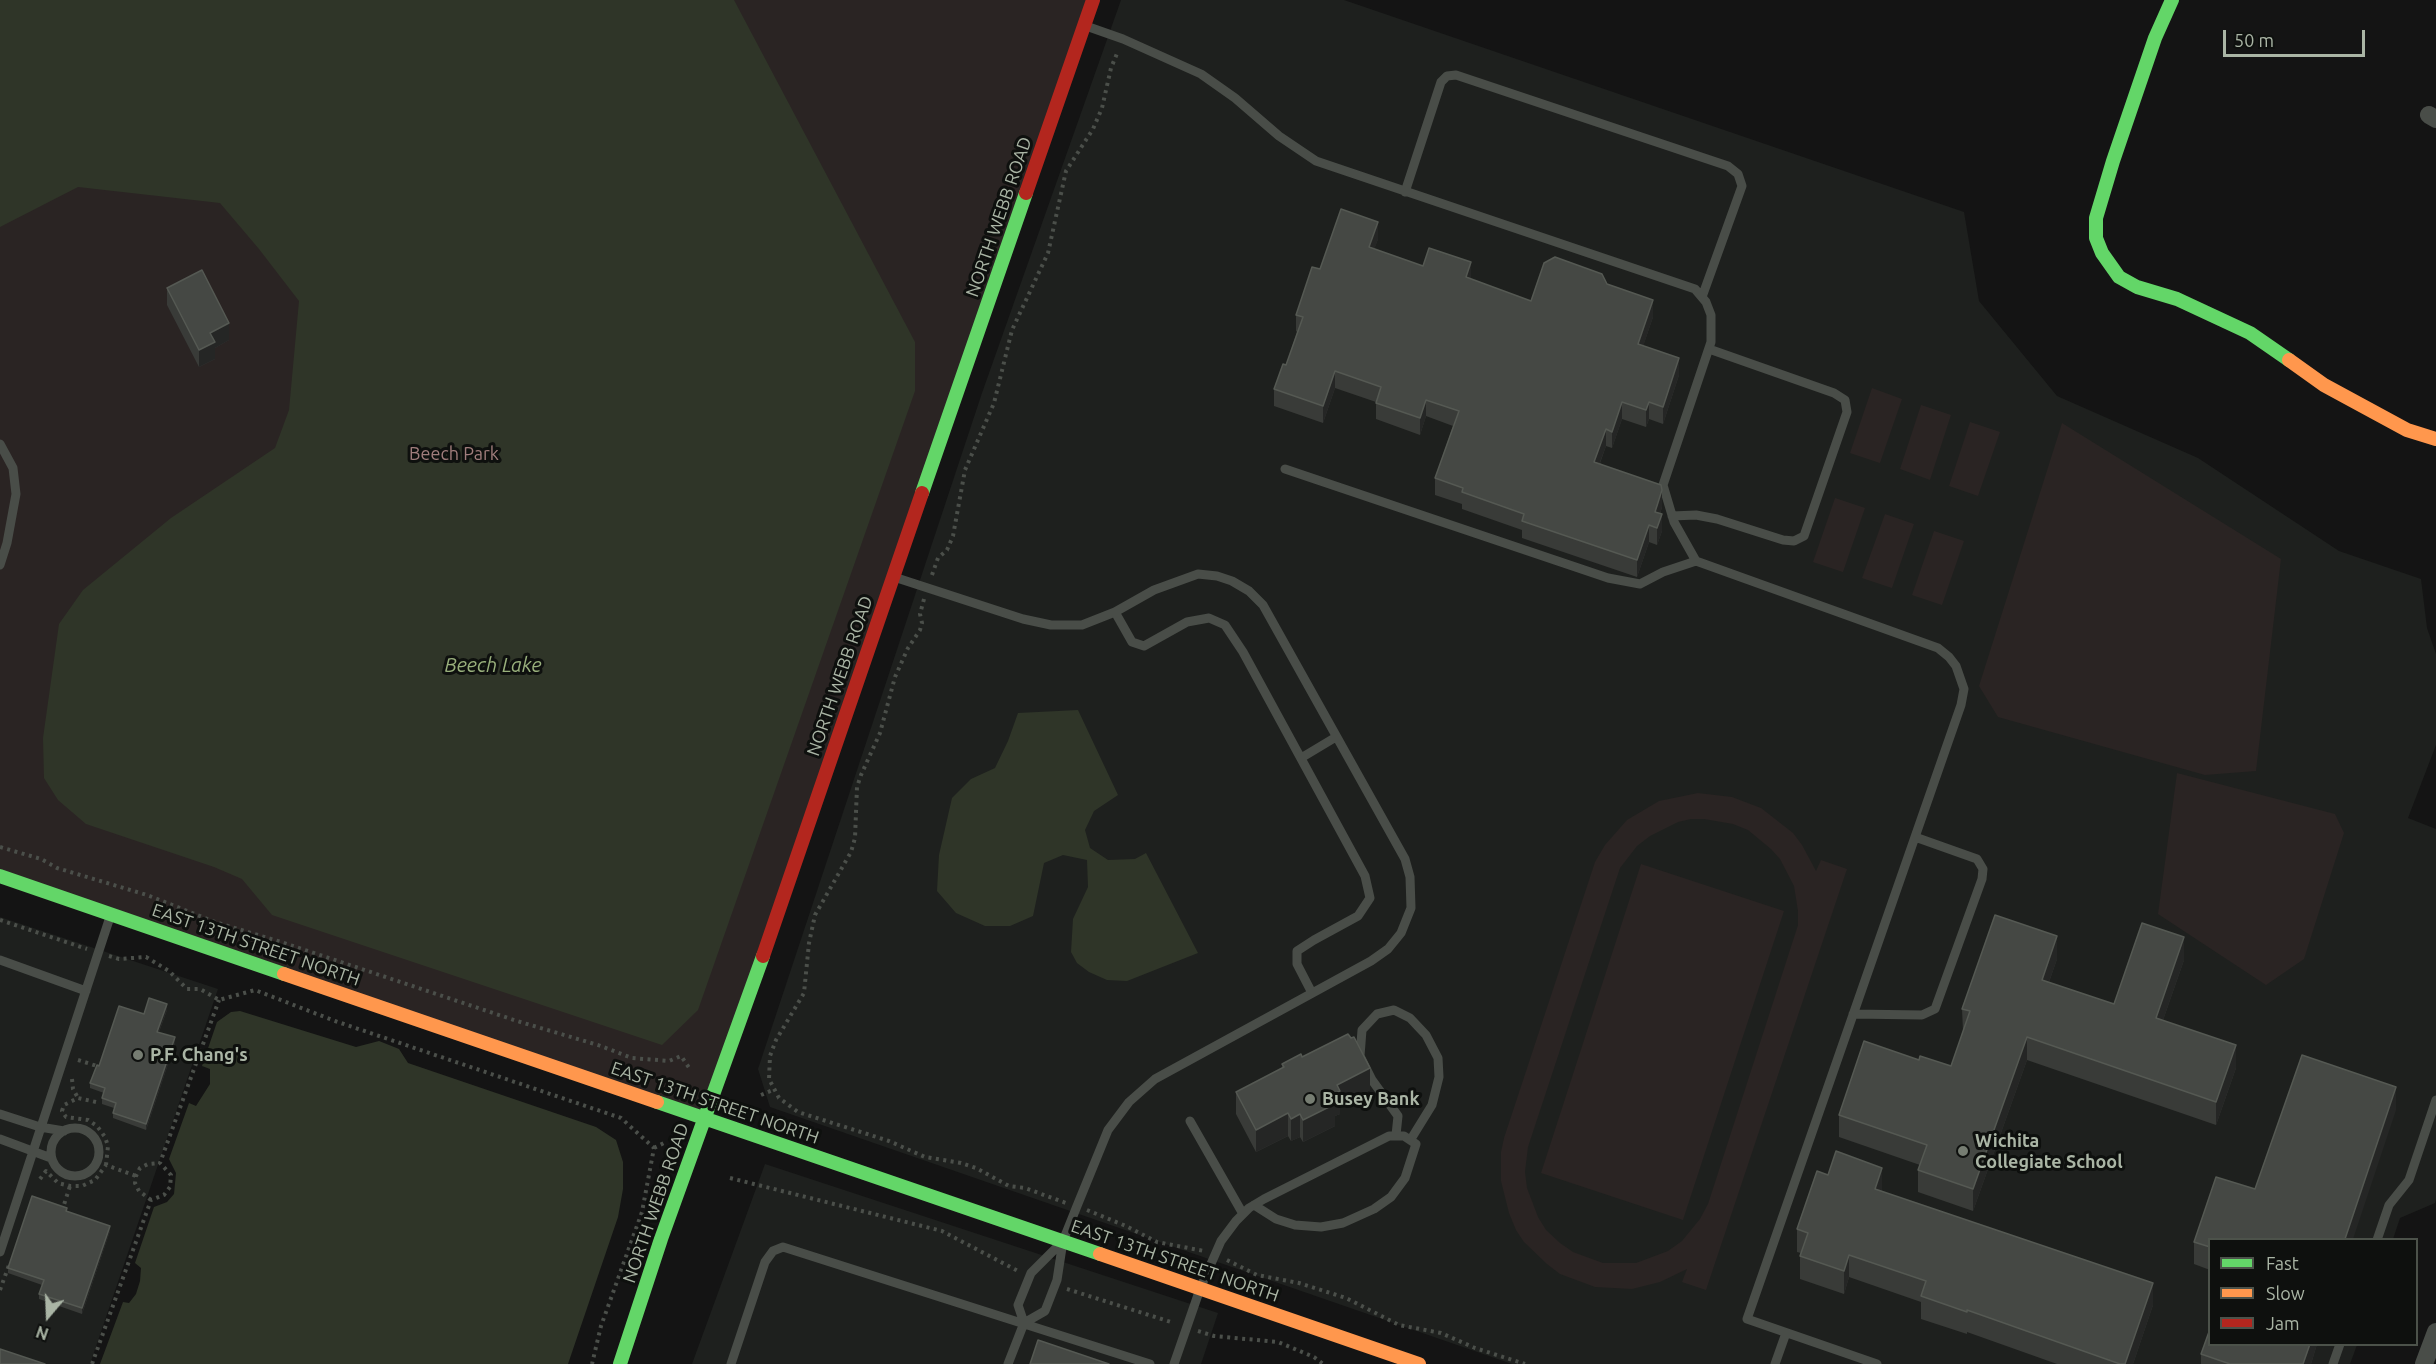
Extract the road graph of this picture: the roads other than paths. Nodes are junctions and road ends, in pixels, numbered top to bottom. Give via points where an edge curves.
1 (1093, 0) edge
2 (2172, 0) edge
3 (1084, 25) junction
4 (1405, 192) junction
5 (1702, 297) junction
6 (1709, 349) junction
7 (2436, 439) edge
8 (0, 444) edge
9 (1285, 469) dead end
10 (1672, 516) junction
11 (1696, 561) junction
12 (0, 565) edge
13 (894, 577) junction
14 (1115, 612) junction
15 (1336, 737) junction
16 (1301, 759) junction
17 (1915, 837) junction
18 (0, 876) edge
19 (111, 915) junction
20 (0, 960) edge
21 (86, 991) junction
22 (1312, 993) junction
23 (1853, 1014) junction
24 (2436, 1100) edge
25 (0, 1114) edge
26 (704, 1118) junction
27 (1190, 1121) dead end
28 (40, 1127) junction
29 (64, 1131) junction
30 (1396, 1135) junction
31 (0, 1139) edge
32 (1412, 1139) junction
33 (33, 1151) junction
34 (51, 1158) junction
35 (1254, 1205) junction
36 (1243, 1214) junction
37 (2377, 1238) edge
38 (1063, 1241) junction
39 (0, 1252) edge
40 (1200, 1289) junction
41 (1024, 1323) junction
42 (2436, 1332) edge
43 (1786, 1333) junction
44 (2339, 1346) edge
45 (1383, 1358) edge
46 (620, 1364) edge
47 (731, 1364) edge
48 (1008, 1364) edge
49 (1150, 1364) edge
50 (1174, 1364) edge
51 (1419, 1364) edge
52 (1775, 1364) edge
53 (1877, 1364) edge
54 (2333, 1364) edge
55 (2424, 1364) edge

1 - 3 main road, NORTH WEBB ROAD
2 - 7 main road via 2151,49 2096,218 2096,238 2102,253 2119,277 2250,333 2324,385 2407,430
3 - 4 lane via 1201,74 1316,160
3 - 13 main road, NORTH WEBB ROAD
4 - 5 lane via 1695,289
4 - 5 lane via 1441,82 1456,75 1728,166 1738,174 1742,186
5 - 6 lane via 1713,325
6 - 10 lane via 1663,485
6 - 10 lane via 1834,393 1845,400 1847,412 1804,536 1784,540 1717,519
8 - 12 lane via 13,468 16,494
9 - 11 lane via 1608,578 1640,584
10 - 11 lane
11 - 17 lane via 1938,648 1949,657 1964,688 1961,705
13 - 14 lane via 1051,625 1082,625
13 - 26 main road, NORTH WEBB ROAD
14 - 15 lane via 1154,590 1198,574 1232,581 1263,605
14 - 16 lane via 1132,642 1144,646 1187,622 1209,618 1225,625
15 - 16 lane
15 - 22 lane via 1405,860 1411,908 1401,933 1388,949
16 - 22 lane via 1365,876 1370,898 1358,916 1297,951 1297,964
17 - 23 lane
17 - 23 lane via 1977,860 1983,869 1974,901 1935,1009 1922,1015
18 - 19 main road, EAST 13TH STREET NORTH
19 - 21 lane
19 - 26 main road, EAST 13TH STREET NORTH
20 - 21 lane
21 - 28 lane
22 - 38 lane via 1155,1078 1129,1102 1108,1130
23 - 43 lane via 1747,1319
24 - 37 lane via 2409,1180 2389,1205
25 - 28 lane
26 - 38 main road, EAST 13TH STREET NORTH
26 - 46 main road, NORTH WEBB ROAD
27 - 36 lane
28 - 29 lane
28 - 33 lane
29 - 34 lane via 54,1142
29 - 34 lane via 80,1129 93,1137 98,1144 98,1159 89,1172 74,1176 57,1167
30 - 32 lane
30 - 32 lane via 1398,1116 1360,1056 1362,1030 1377,1014 1394,1010 1410,1018 1426,1035 1438,1058 1439,1077 1432,1105
30 - 35 lane
31 - 33 lane
32 - 35 lane via 1416,1144 1400,1187 1357,1218 1321,1227 1295,1226
33 - 34 lane
33 - 39 lane
35 - 36 lane
36 - 40 lane via 1228,1231
38 - 40 main road, EAST 13TH STREET NORTH
38 - 41 lane via 1057,1280 1045,1311
38 - 41 lane via 1031,1273 1018,1305
40 - 45 main road, EAST 13TH STREET NORTH
40 - 50 lane
41 - 47 lane via 783,1247 773,1251 765,1262
41 - 48 lane
41 - 49 lane
42 - 55 street
43 - 52 lane
43 - 53 lane
44 - 54 lane
45 - 51 main road, EAST 13TH STREET NORTH

